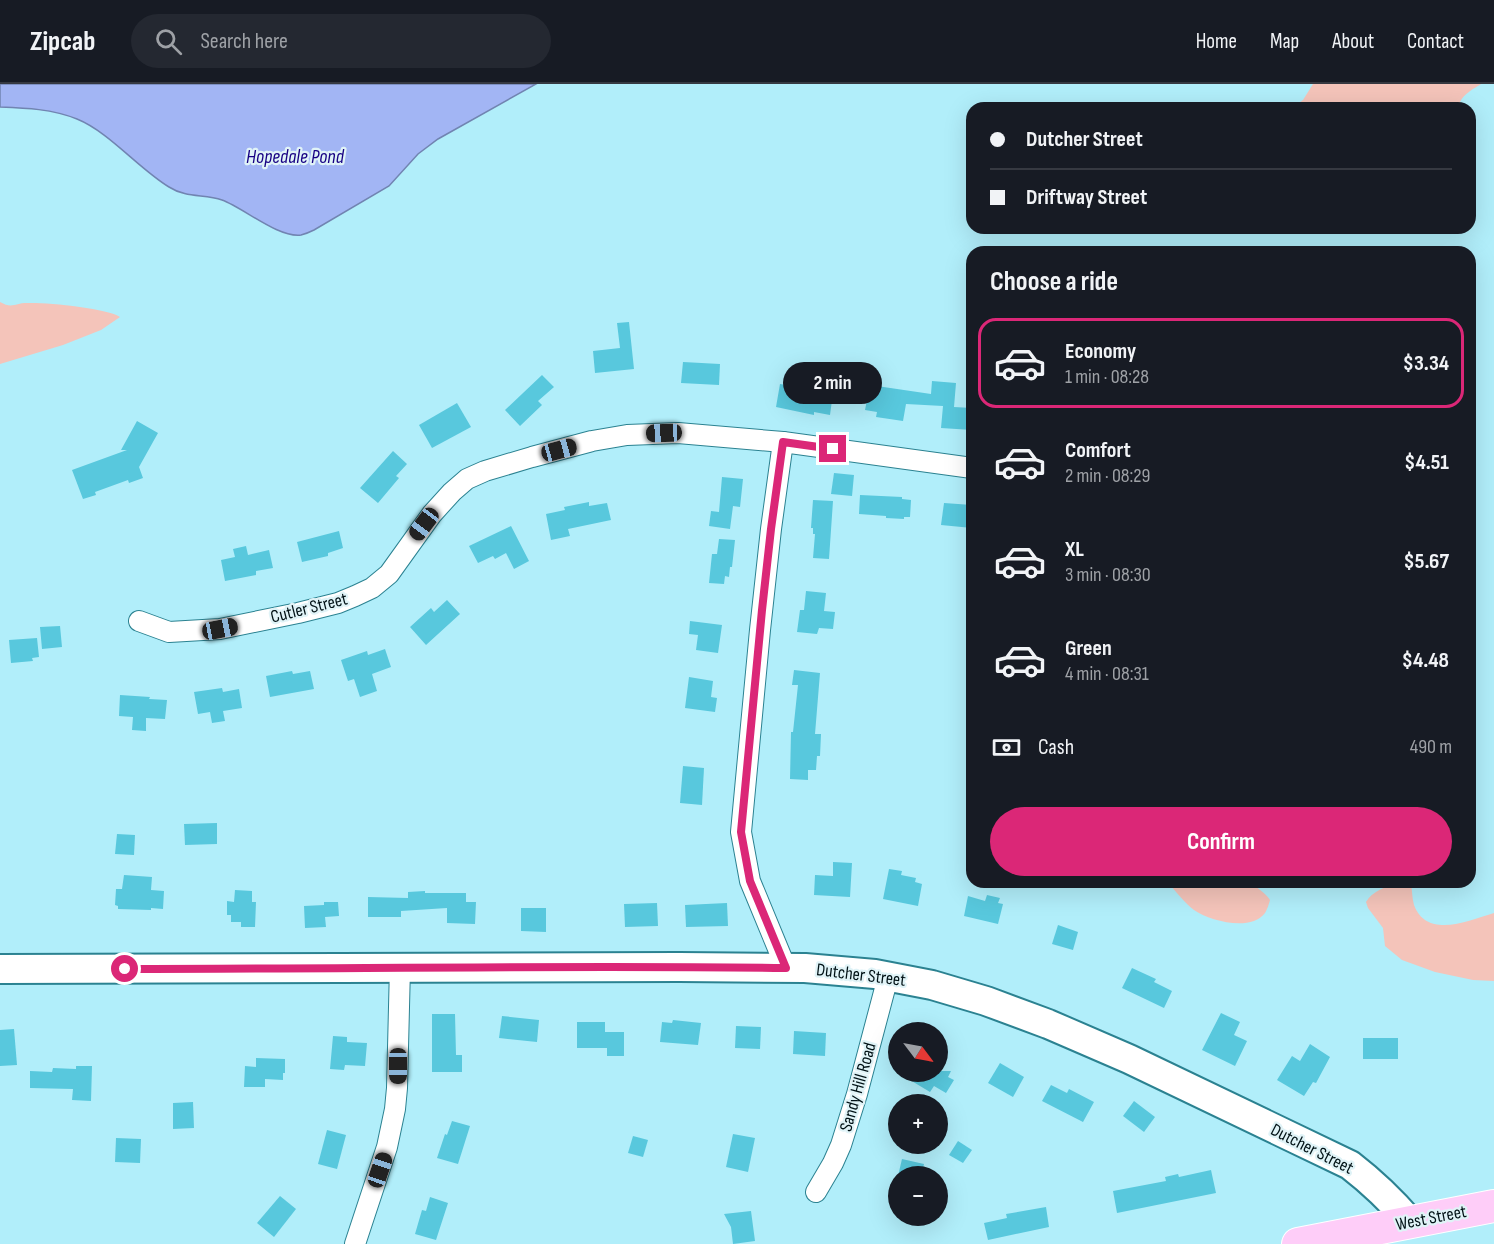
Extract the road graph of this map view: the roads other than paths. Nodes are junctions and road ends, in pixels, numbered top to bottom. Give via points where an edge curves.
1 (783, 442) junction
2 (966, 467) edge
3 (139, 621) dead end
4 (400, 968) junction
5 (786, 968) junction
6 (0, 969) edge
7 (888, 977) junction
8 (816, 1192) dead end
9 (1494, 1206) edge
10 (1410, 1222) junction
11 (355, 1244) edge
12 (1298, 1244) edge

1 - 2 street, Cutler Street
1 - 3 street, Cutler Street via 678,433 627,435 532,457 467,479 432,514 389,574 357,596 220,629 169,632
1 - 5 street via 763,597 741,832 750,881
4 - 5 street, Dutcher Street
4 - 6 street, Dutcher Street
4 - 11 street via 395,1109 387,1147
5 - 7 street, Dutcher Street
7 - 8 street, Sandy Hill Road via 841,1145
7 - 10 street, Dutcher Street via 986,1001 1129,1059 1350,1165
9 - 10 main road, West Street
10 - 12 main road, West Street

